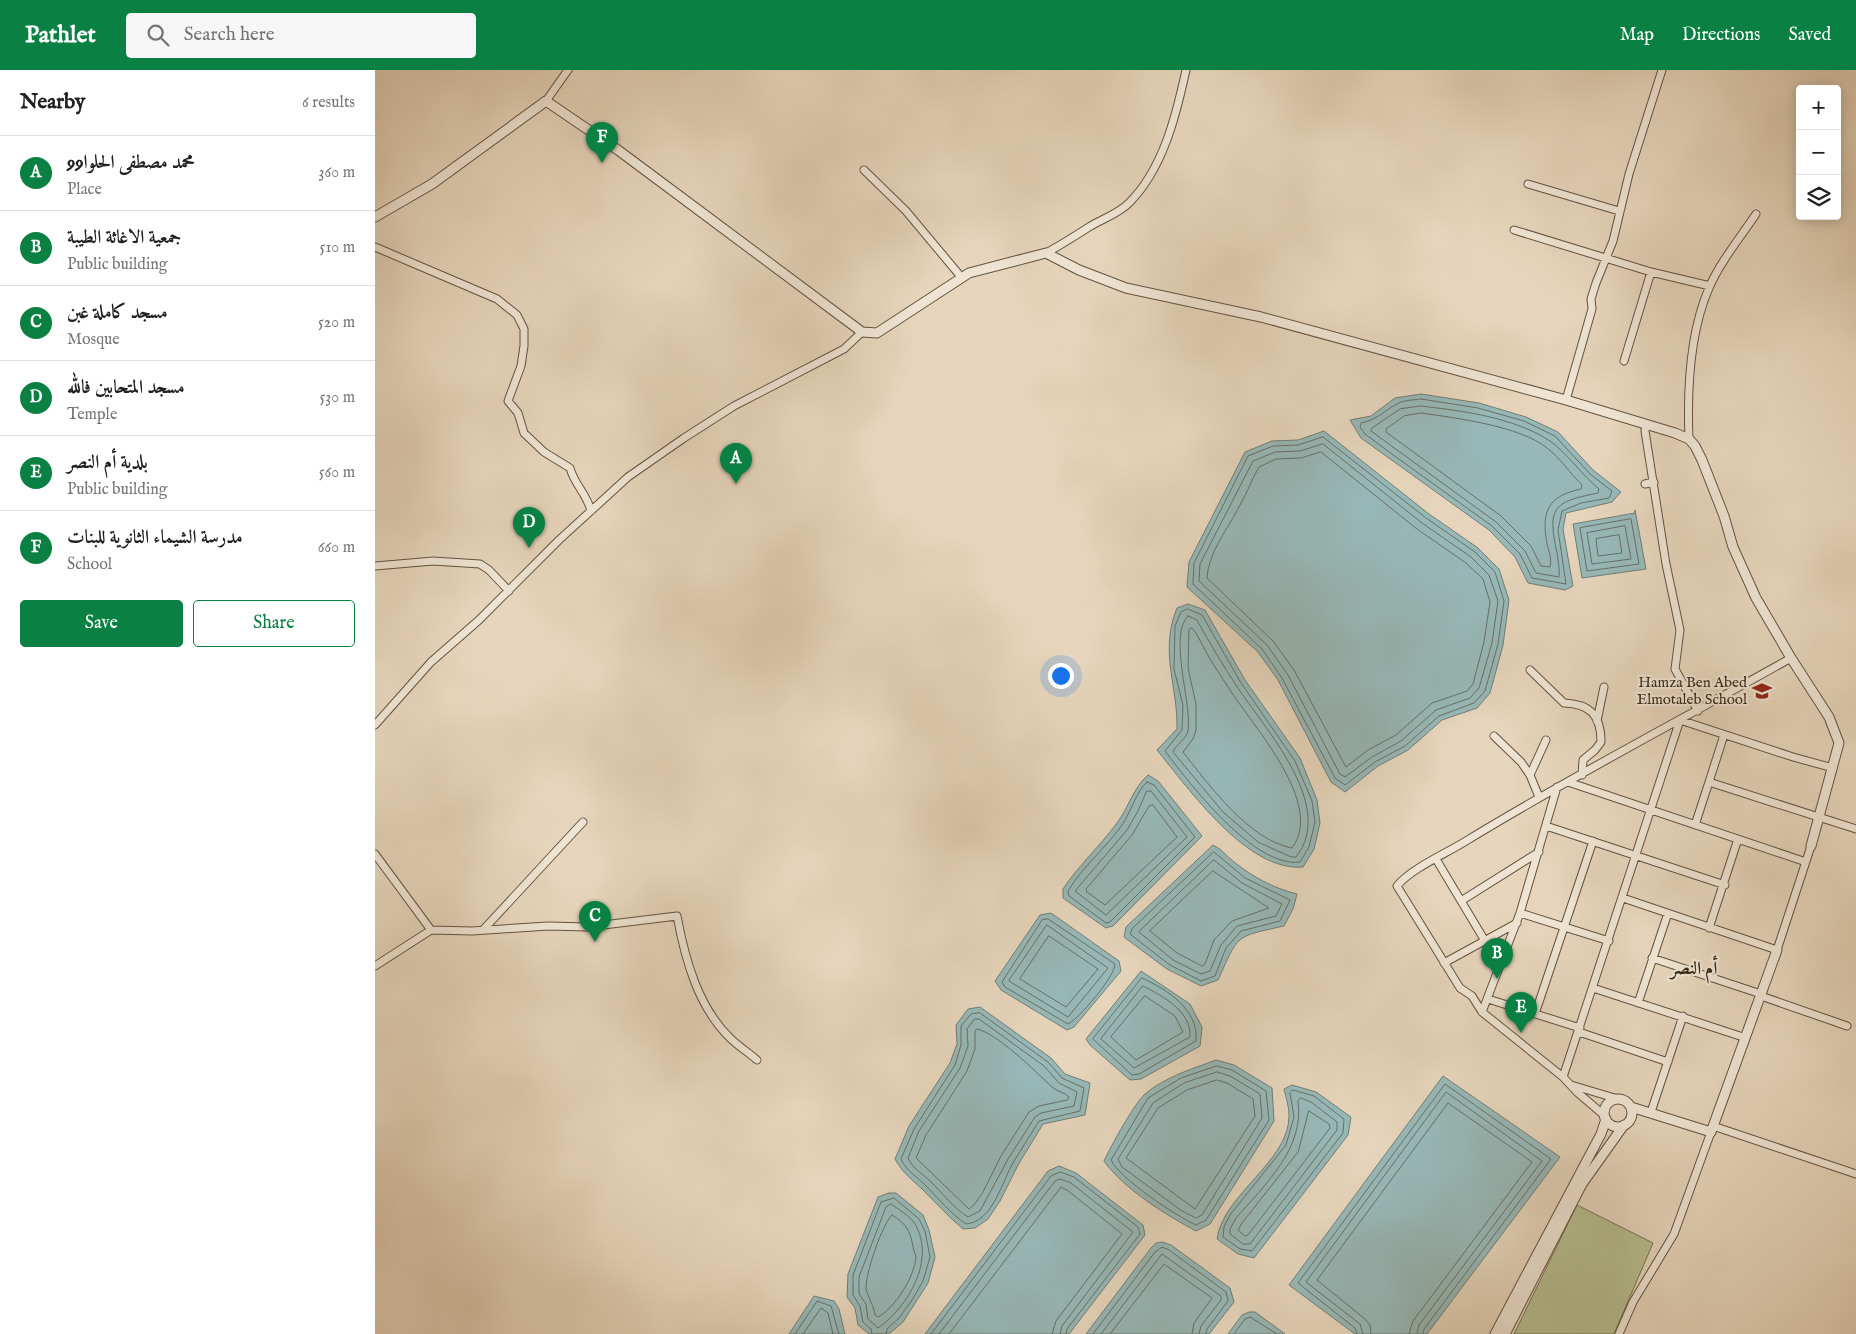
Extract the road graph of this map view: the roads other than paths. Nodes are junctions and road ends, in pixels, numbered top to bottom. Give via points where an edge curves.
1 (568, 70) edge
2 (1186, 70) edge
3 (1662, 70) edge
4 (546, 101) junction
5 (864, 170) dead end
6 (1528, 184) dead end
7 (1619, 212) junction
8 (1756, 214) dead end
9 (375, 218) edge
10 (1514, 230) dead end
11 (375, 247) edge
12 (1046, 253) junction
13 (1607, 258) junction
14 (1651, 272) junction
15 (962, 278) junction
16 (1709, 286) junction
17 (862, 332) junction
18 (1625, 361) dead end
19 (1566, 400) junction
20 (1646, 424) junction
21 (1689, 440) junction
22 (1654, 482) junction
23 (1645, 484) dead end
24 (591, 511) junction
25 (375, 566) edge
26 (509, 592) junction
27 (1791, 658) junction
28 (1530, 670) dead end
29 (1604, 687) dead end
30 (1698, 711) junction
31 (1680, 720) junction
32 (1597, 721) junction
33 (375, 725) edge
34 (1724, 735) junction
35 (1494, 736) dead end
36 (1546, 740) dead end
37 (1833, 768) junction
38 (1530, 775) junction
39 (1582, 775) junction
40 (1568, 782) junction
41 (1709, 782) junction
42 (1557, 787) junction
43 (1539, 797) junction
44 (1651, 810) junction
45 (1819, 817) junction
46 (583, 822) dead end
47 (1695, 825) junction
48 (1547, 826) junction
49 (1856, 829) edge
50 (1738, 839) junction
51 (1593, 841) junction
52 (1811, 846) joint
53 (1539, 852) junction
54 (375, 854) edge
55 (1637, 855) junction
56 (1436, 860) junction
57 (1806, 862) junction
58 (1725, 885) junction
59 (1623, 898) junction
60 (1461, 901) junction
61 (1520, 913) junction
62 (1668, 913) junction
63 (1517, 923) junction
64 (1563, 927) junction
65 (1709, 928) junction
66 (431, 930) junction
67 (483, 930) junction
68 (1485, 941) junction
69 (1609, 941) junction
70 (1777, 950) junction
71 (1652, 958) junction
72 (1444, 963) junction
73 (375, 966) edge
74 (1593, 988) junction
75 (1761, 995) junction
76 (1488, 999) junction
77 (1638, 1003) junction
78 (1483, 1012) junction
79 (1535, 1014) junction
80 (1683, 1016) junction
81 (1847, 1026) dead end
82 (1579, 1030) junction
83 (1746, 1038) junction
84 (757, 1060) dead end
85 (1668, 1062) junction
86 (1563, 1077) junction
87 (1571, 1085) junction
88 (1618, 1099) junction
89 (1631, 1107) junction
90 (1651, 1112) junction
91 (1606, 1118) junction
92 (1624, 1125) junction
93 (1712, 1129) junction
94 (1856, 1174) edge
95 (1495, 1334) edge
96 (1505, 1334) edge
97 (1619, 1334) edge

1 - 4 street
2 - 12 street via 1172,127 1159,158 1129,204
3 - 7 street
4 - 9 street via 409,198
4 - 17 street via 618,150
5 - 15 street via 906,211
6 - 7 street
7 - 13 street
8 - 16 street
10 - 13 street
11 - 24 street via 497,299 517,315 524,329 524,346 521,366 508,402 518,413 524,433 544,452 570,468 587,497
12 - 15 street via 969,273
12 - 19 street via 1126,288 1261,317
13 - 14 street
13 - 19 street via 1591,299 1592,309
14 - 16 street
14 - 18 street
15 - 17 street via 877,333
16 - 21 street via 1697,323 1687,404
17 - 24 street via 844,349 734,406 684,438 642,466
19 - 20 street
20 - 21 street
20 - 22 street
21 - 27 street via 1695,446 1708,476 1743,570
22 - 23 street
22 - 30 street via 1680,630 1675,669
24 - 26 street
25 - 26 street via 433,561 480,564
26 - 33 street via 431,662
27 - 30 street
27 - 37 street via 1829,717 1839,743
28 - 32 street via 1564,703 1586,707
29 - 32 street
30 - 31 street
31 - 34 street
31 - 39 street
31 - 44 street
32 - 39 street via 1601,742 1583,760
34 - 37 street
34 - 41 street
35 - 38 street
36 - 38 street
37 - 45 street
38 - 43 street
39 - 40 street
40 - 42 street
40 - 44 street
41 - 45 street
41 - 47 street
42 - 43 street
42 - 48 street
43 - 56 street
44 - 47 street
44 - 55 street
45 - 49 street
45 - 52 street
46 - 67 street
47 - 50 street
48 - 51 street
48 - 53 street
50 - 57 street
50 - 58 street
51 - 55 street
51 - 64 street
52 - 57 street
53 - 60 street
53 - 61 street
54 - 66 street
55 - 58 street
55 - 59 street
56 - 60 street
56 - 72 street via 1409,873 1397,886
57 - 70 street
58 - 65 street
59 - 62 street
59 - 69 street
60 - 68 street
61 - 63 street
61 - 64 street
62 - 65 street
62 - 71 street
63 - 68 street
63 - 76 street
64 - 69 street
64 - 79 street
65 - 70 street
66 - 67 street
66 - 73 street
67 - 84 street via 587,927 677,916 692,974 706,1007 729,1037
68 - 72 street
69 - 74 street
70 - 75 street
71 - 75 street
71 - 77 street
72 - 78 street via 1460,988 1472,996
74 - 77 street
74 - 82 street
75 - 81 street
75 - 83 street
76 - 78 street
76 - 79 street
77 - 80 street
78 - 86 street
79 - 82 street
80 - 83 street
80 - 85 street
82 - 85 street
82 - 86 street
83 - 93 street
85 - 90 street
86 - 87 street
87 - 88 street
87 - 91 street
88 - 89 street
88 - 91 street via 1608,1104
89 - 90 street
89 - 92 street via 1632,1115
90 - 93 street
91 - 92 street via 1615,1126
91 - 95 street via 1601,1134
92 - 96 street via 1582,1184
93 - 94 street
93 - 97 street via 1675,1234 1633,1302

